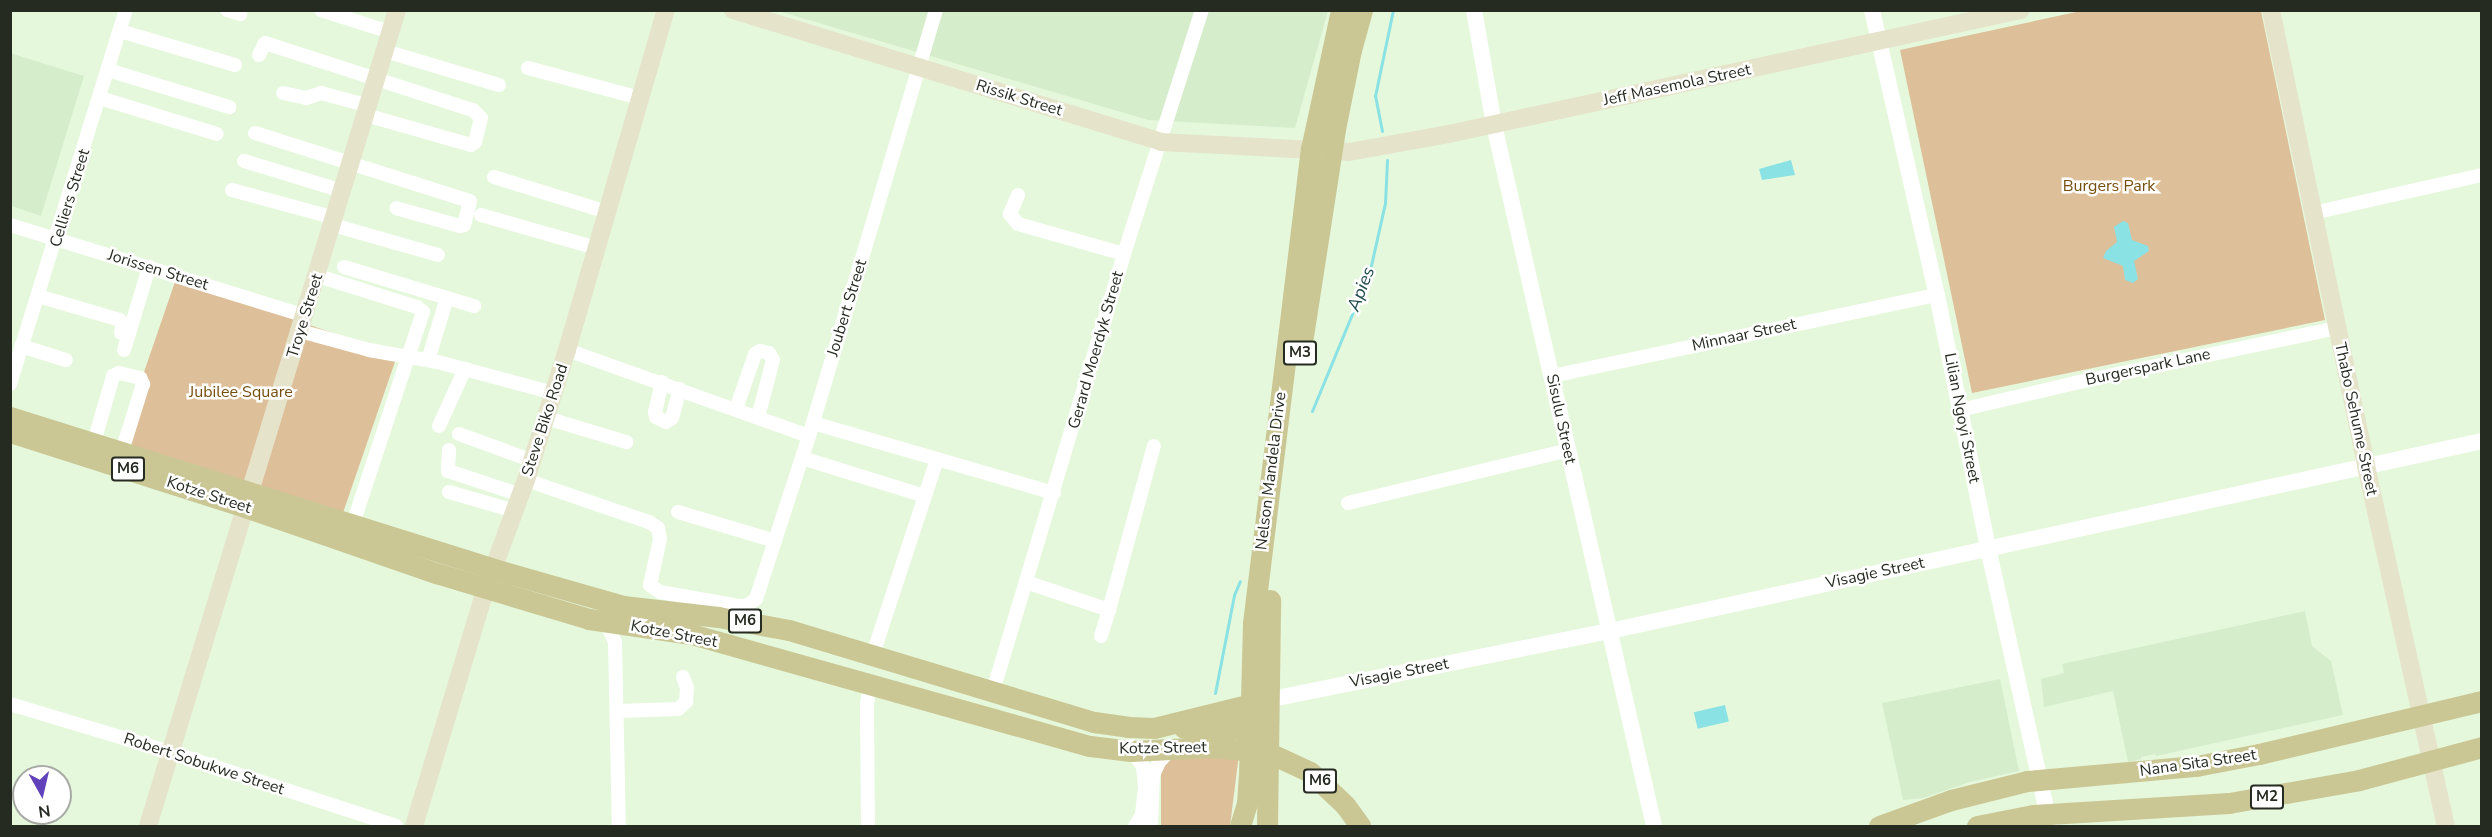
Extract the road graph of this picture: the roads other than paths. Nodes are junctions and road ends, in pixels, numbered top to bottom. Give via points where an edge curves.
1 (126, 10) edge
2 (321, 10) edge
3 (397, 10) edge
4 (666, 10) edge
5 (733, 10) edge
6 (936, 10) edge
7 (1202, 10) edge
8 (1341, 10) edge
9 (1362, 10) edge
10 (1474, 10) edge
11 (1872, 10) edge
12 (2021, 10) edge
13 (2271, 10) edge
14 (120, 31) junction
15 (387, 43) junction
16 (1878, 43) junction
17 (259, 55) dead end
18 (235, 65) dead end
19 (110, 67) junction
20 (528, 68) dead end
21 (919, 68) junction
22 (484, 75) dead end
23 (377, 78) junction
24 (499, 86) dead end
25 (283, 93) dead end
26 (640, 98) junction
27 (99, 101) junction
28 (229, 102) dead end
29 (367, 111) junction
30 (1494, 124) junction
31 (255, 133) dead end
32 (212, 136) dead end
33 (1161, 142) junction
34 (1321, 150) junction
35 (244, 161) dead end
36 (352, 162) junction
37 (2481, 176) edge
38 (494, 177) dead end
39 (232, 190) dead end
40 (343, 191) junction
41 (1018, 195) dead end
42 (396, 208) dead end
43 (608, 212) junction
44 (2313, 213) junction
45 (482, 215) dead end
46 (334, 221) junction
47 (10, 225) edge
48 (57, 239) junction
49 (597, 248) junction
50 (1124, 254) junction
51 (438, 255) dead end
52 (149, 267) junction
53 (344, 267) dead end
54 (318, 276) junction
55 (1937, 295) junction
56 (38, 296) junction
57 (447, 298) junction
58 (474, 306) dead end
59 (303, 324) junction
60 (2337, 328) junction
61 (121, 333) dead end
62 (21, 346) junction
63 (124, 350) dead end
64 (567, 350) junction
65 (409, 358) junction
66 (66, 360) dead end
67 (428, 360) junction
68 (465, 369) junction
69 (1552, 376) junction
70 (662, 382) junction
71 (10, 384) edge
72 (681, 389) junction
73 (554, 393) junction
74 (736, 409) junction
75 (1960, 410) junction
76 (10, 417) edge
77 (758, 417) junction
78 (546, 418) junction
79 (439, 426) dead end
80 (811, 429) junction
81 (10, 432) edge
82 (459, 434) dead end
83 (2481, 441) edge
84 (94, 442) junction
85 (626, 442) dead end
86 (1154, 446) dead end
87 (449, 450) dead end
88 (1568, 450) junction
89 (122, 451) junction
90 (802, 458) junction
91 (938, 459) junction
92 (532, 461) junction
93 (2366, 466) junction
94 (449, 492) dead end
95 (1054, 493) junction
96 (521, 495) junction
97 (925, 496) junction
98 (248, 499) junction
99 (1348, 503) dead end
100 (678, 512) dead end
101 (353, 524) junction
102 (776, 541) junction
103 (1988, 548) junction
104 (490, 578) junction
105 (1026, 582) junction
106 (1109, 610) junction
107 (606, 622) junction
108 (629, 625) junction
109 (1610, 631) junction
110 (1101, 636) dead end
111 (615, 642) junction
112 (873, 654) junction
113 (683, 677) dead end
114 (870, 683) junction
115 (993, 691) junction
116 (2481, 701) edge
117 (1259, 702) junction
118 (10, 704) edge
119 (617, 711) junction
120 (2421, 714) junction
121 (1154, 728) junction
122 (1256, 745) junction
123 (2481, 747) edge
124 (1170, 750) junction
125 (1131, 751) junction
126 (170, 752) junction
127 (2431, 759) junction
128 (2040, 778) junction
129 (2229, 803) junction
130 (2048, 820) edge
131 (148, 826) edge
132 (396, 826) edge
133 (414, 826) edge
134 (619, 826) edge
135 (868, 826) edge
136 (1135, 826) edge
137 (1151, 826) edge
138 (1240, 826) edge
139 (1267, 826) edge
140 (1360, 826) edge
141 (1653, 826) edge
142 (1879, 826) edge
143 (1977, 826) edge
144 (2080, 826) edge
145 (2446, 826) edge

1 - 14 street, Celliers Street
2 - 15 street
3 - 15 main road, Troye Street
4 - 26 main road, Steve Biko Road
5 - 21 main road, Rissik Street
6 - 21 street, Joubert Street
7 - 33 street, Gerard Moerdyk Street
8 - 34 main road, Nelson Mandela Drive / M3
9 - 34 main road, Nelson Mandela Drive / M3
10 - 30 street, Sisulu Street
11 - 16 street, Lilian Ngoyi Street
12 - 16 main road, Jeff Masemola Street
13 - 44 main road, Thabo Sehume Street
14 - 18 street
14 - 19 street, Celliers Street
15 - 22 street
15 - 23 main road, Troye Street
15 - 24 street
16 - 30 main road, Jeff Masemola Street
16 - 55 street, Lilian Ngoyi Street
17 - 23 street via 265,43
19 - 27 street, Celliers Street
19 - 28 street
20 - 26 street
21 - 33 main road, Rissik Street
21 - 80 street, Joubert Street
23 - 29 main road, Troye Street
23 - 29 street via 479,112 482,118 476,142 468,144
25 - 29 street via 306,98 321,93
26 - 43 main road, Steve Biko Road
27 - 32 street
27 - 48 street, Celliers Street
29 - 36 main road, Troye Street
30 - 34 main road, Jeff Masemola Street via 1381,148
30 - 69 street, Sisulu Street
31 - 36 street
33 - 34 main road, Rissik Street
33 - 50 street, Gerard Moerdyk Street
34 - 117 main road, Nelson Mandela Drive / M3 via 1255,611
35 - 40 street
36 - 40 main road, Troye Street
36 - 42 street via 470,202 464,225 460,226
37 - 44 street
38 - 43 street
39 - 46 street
40 - 46 main road, Troye Street
41 - 50 street via 1010,214 1018,224
43 - 49 main road, Steve Biko Road
44 - 60 main road, Thabo Sehume Street
45 - 49 street
46 - 51 street
46 - 54 main road, Troye Street
47 - 48 street, Jorissen Street
48 - 52 street, Jorissen Street
48 - 56 street, Celliers Street
49 - 64 main road, Steve Biko Road
50 - 95 street, Gerard Moerdyk Street
52 - 59 street, Jorissen Street
52 - 63 street
53 - 57 street
54 - 59 main road, Troye Street
54 - 65 street via 422,310
55 - 69 street, Minnaar Street
55 - 75 street, Lilian Ngoyi Street
56 - 61 street via 120,320
56 - 62 street, Celliers Street
57 - 58 street
57 - 67 street
59 - 65 street, Jorissen Street
59 - 98 main road, Troye Street
60 - 75 street, Burgerspark Lane
60 - 93 main road, Thabo Sehume Street
62 - 66 street
62 - 71 street, Celliers Street
64 - 70 street
64 - 73 main road, Steve Biko Road
65 - 67 street, Jorissen Street
65 - 101 street
67 - 68 street, Jorissen Street
68 - 73 street, Jorissen Street
68 - 79 street
69 - 88 street, Sisulu Street
70 - 72 street
70 - 72 street via 655,412 666,422 672,418
72 - 74 street
73 - 78 main road, Steve Biko Road
74 - 77 street
74 - 77 street via 755,354 769,353 773,360
75 - 103 street, Lilian Ngoyi Street
76 - 84 main road, Kotze Street / M6
77 - 80 street
78 - 85 street
78 - 92 main road, Steve Biko Road
80 - 90 street, Joubert Street
80 - 91 street
81 - 98 main road, Kotze Street / M6
82 - 92 street
83 - 93 street, Visagie Street
84 - 89 main road, Kotze Street / M6
84 - 89 street via 113,376 119,373 140,378 143,384
86 - 106 street
87 - 96 street via 448,471
88 - 99 street
88 - 109 street, Sisulu Street
89 - 98 main road, Kotze Street / M6
90 - 97 street
90 - 102 street, Joubert Street
91 - 95 street
91 - 97 street
92 - 96 main road, Steve Biko Road
93 - 103 street, Visagie Street
93 - 120 main road, Thabo Sehume Street
94 - 96 street
95 - 105 street, Gerard Moerdyk Street
96 - 102 street, Joubert Street via 649,522 658,528 660,539 650,585 660,592 739,606 753,603
96 - 104 main road, Steve Biko Road
97 - 112 street
98 - 101 main road, Kotze Street / M6
98 - 104 main road, Kotze Street / M6
98 - 126 main road, Troye Street
100 - 102 street
101 - 104 main road, Kotze Street / M6
103 - 109 street, Visagie Street
103 - 128 street, Lilian Ngoyi Street
104 - 107 main road, Kotze Street / M6
104 - 112 main road, Kotze Street / M6 via 623,606 758,623
104 - 133 main road, Steve Biko Road
105 - 106 street
105 - 115 street, Gerard Moerdyk Street
106 - 110 street
107 - 108 main road, Kotze Street / M6
107 - 111 street
108 - 111 street
108 - 114 main road, Kotze Street / M6 via 691,634
109 - 117 street, Visagie Street
109 - 141 street, Sisulu Street
111 - 119 street
112 - 115 main road, Kotze Street / M6
113 - 119 street via 686,702 678,710
114 - 125 main road, Kotze Street / M6 via 1090,746
114 - 135 street
115 - 121 main road, Kotze Street / M6 via 1094,722
116 - 120 main road, Nana Sita Street
117 - 121 main road, Kotze Street / M6
117 - 122 main road, Nelson Mandela Drive / M3
118 - 126 street, Robert Sobukwe Street
119 - 134 street
120 - 127 main road, Thabo Sehume Street
120 - 128 main road, Nana Sita Street via 2196,766
121 - 122 main road via 1234,728
122 - 124 main road, Kotze Street / M6
122 - 138 main road, Nelson Mandela Drive / M3
122 - 139 main road, Nelson Mandela Drive / M3
122 - 140 main road, Kotze Street / M6 via 1310,772 1345,805
123 - 127 main road, M2
124 - 125 main road, Kotze Street / M6
124 - 137 street via 1153,775
125 - 136 street via 1144,771 1145,804
126 - 131 main road, Troye Street
126 - 132 street, Robert Sobukwe Street
127 - 129 main road, M2 via 2359,780
127 - 145 main road, Thabo Sehume Street
128 - 130 street, Lilian Ngoyi Street
128 - 142 main road, Nana Sita Street via 1951,800
129 - 130 main road, M2
129 - 144 main road via 2164,818
130 - 143 main road, M2

